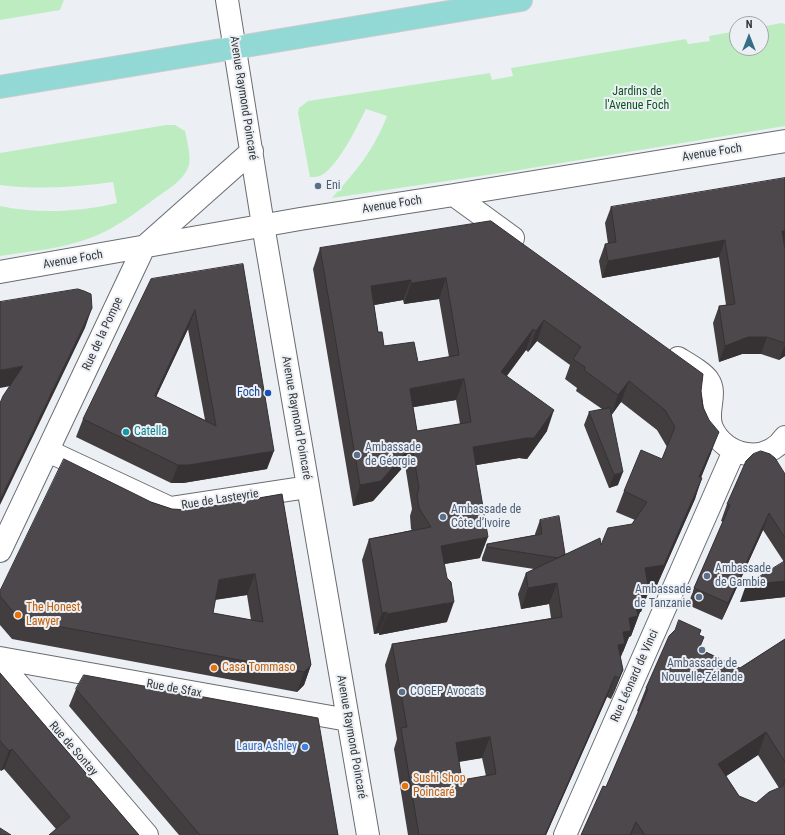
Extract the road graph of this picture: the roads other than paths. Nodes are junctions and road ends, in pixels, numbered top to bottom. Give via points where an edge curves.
1 (228, 0) edge
2 (521, 0) edge
3 (235, 48) junction
4 (0, 87) edge
5 (785, 140) edge
6 (252, 151) junction
7 (454, 196) junction
8 (263, 225) junction
9 (144, 247) junction
10 (532, 252) edge
11 (0, 272) edge
12 (664, 348) edge
13 (782, 449) edge
14 (48, 451) junction
15 (734, 451) junction
16 (308, 487) junction
17 (0, 551) edge
18 (0, 658) edge
19 (0, 663) edge
20 (348, 720) junction
21 (147, 835) edge
22 (368, 835) edge
23 (565, 835) edge

1 - 3 street, Avenue Raymond Poincaré
2 - 3 main road
3 - 4 main road
3 - 6 street, Avenue Raymond Poincaré
5 - 7 street, Avenue Foch
6 - 8 street, Avenue Raymond Poincaré
6 - 9 street, Rue de la Pompe
7 - 8 street, Avenue Foch
7 - 10 street
8 - 9 street, Avenue Foch
8 - 16 street, Avenue Raymond Poincaré
9 - 11 street, Avenue Foch
9 - 14 street, Rue de la Pompe
12 - 15 street via 708,380 713,395 709,414 711,427 718,438
13 - 15 street via 755,455
14 - 16 street, Rue de Lasteyrie via 170,508
14 - 17 street, Rue de la Pompe
15 - 23 street, Rue Léonard de Vinci
16 - 20 street, Avenue Raymond Poincaré
18 - 20 street, Rue de Sfax
19 - 21 street, Rue de Sontay
20 - 22 street, Avenue Raymond Poincaré

